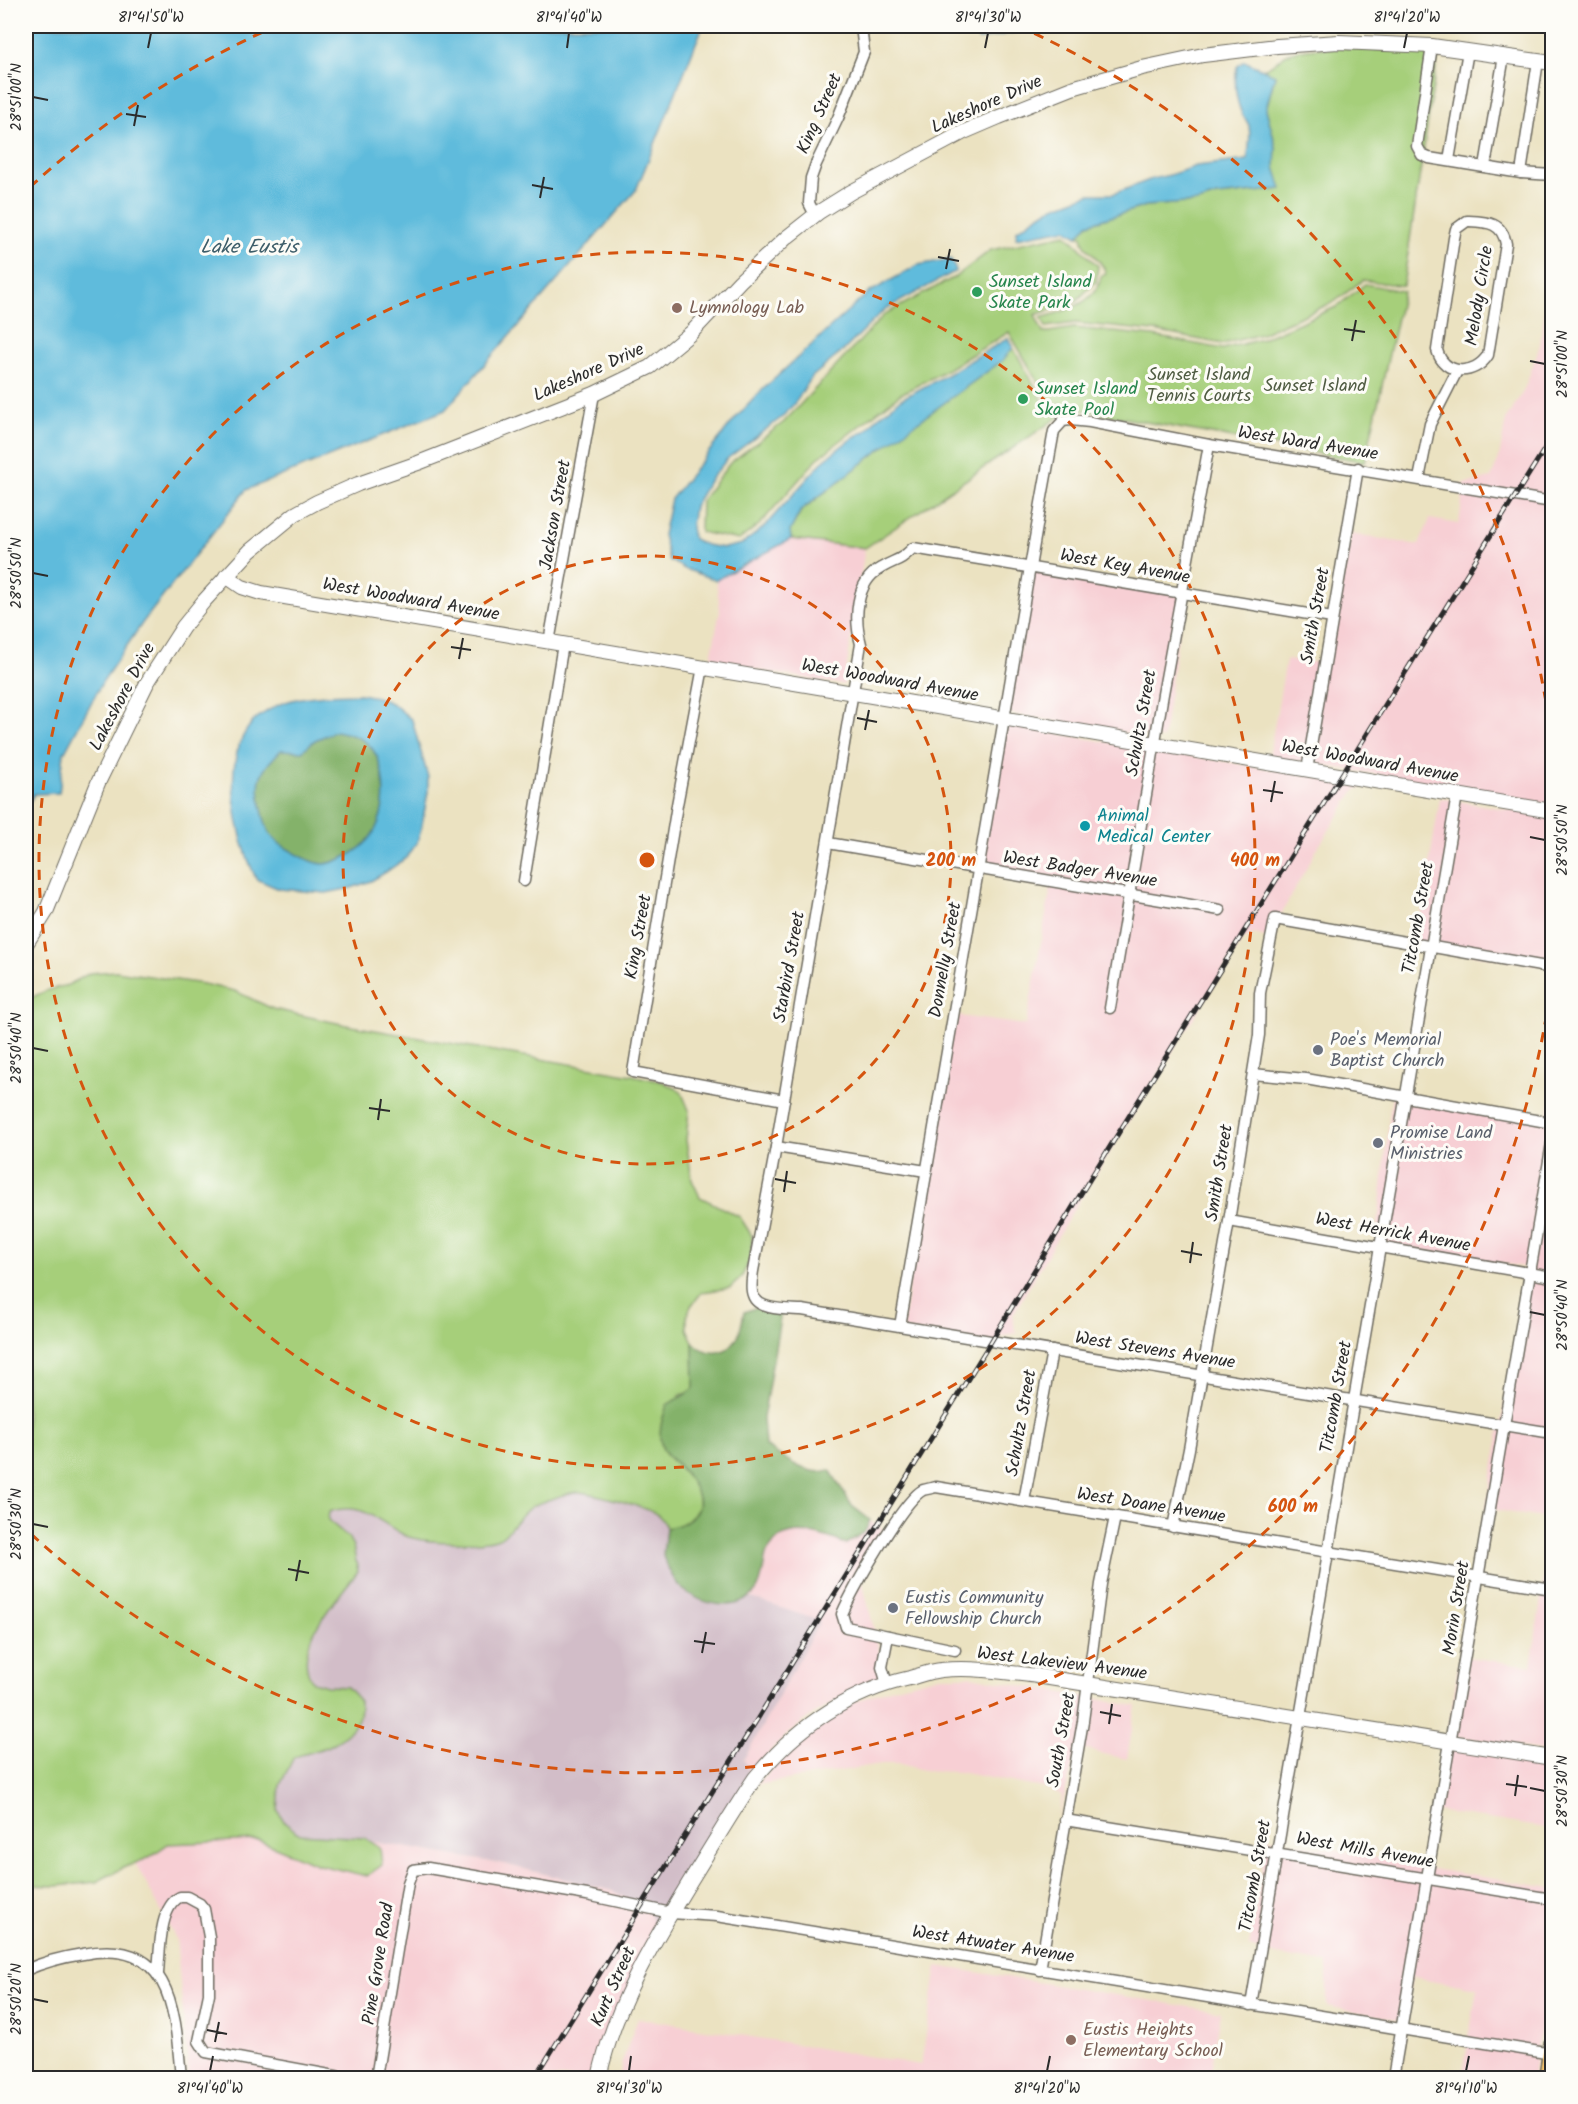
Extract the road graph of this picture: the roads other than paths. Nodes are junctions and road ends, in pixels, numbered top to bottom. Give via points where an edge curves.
1 (861, 26) edge
2 (1432, 46) junction
3 (1468, 51) junction
4 (1504, 56) junction
5 (1546, 62) edge
6 (1449, 160) junction
7 (1485, 166) junction
8 (1521, 173) junction
9 (1552, 175) edge
10 (815, 215) junction
11 (1457, 371) junction
12 (594, 394) junction
13 (1059, 423) joint
14 (1209, 445) junction
15 (1358, 468) junction
16 (1419, 479) junction
17 (1552, 502) edge
18 (913, 548) joint
19 (1030, 567) junction
20 (226, 576) junction
21 (1182, 593) junction
22 (1332, 618) junction
23 (549, 642) junction
24 (564, 644) junction
25 (703, 667) junction
26 (853, 693) junction
27 (1005, 719) junction
28 (1156, 744) junction
29 (1307, 770) junction
30 (1457, 795) junction
31 (1552, 811) edge
32 (828, 843) junction
33 (979, 870) junction
34 (524, 881) dead end
35 (1130, 895) junction
36 (1220, 910) dead end
37 (26, 944) edge
38 (1431, 946) junction
39 (1552, 968) edge
40 (1110, 1008) dead end
41 (1253, 1074) junction
42 (1406, 1097) junction
43 (784, 1101) junction
44 (1552, 1123) edge
45 (1552, 1143) edge
46 (776, 1147) junction
47 (926, 1171) junction
48 (1228, 1221) junction
49 (1380, 1248) junction
50 (1530, 1274) junction
51 (1552, 1277) edge
52 (754, 1299) joint
53 (900, 1326) junction
54 (1052, 1351) junction
55 (1202, 1375) junction
56 (1353, 1400) junction
57 (1504, 1425) junction
58 (1552, 1433) edge
59 (1024, 1501) junction
60 (1115, 1517) junction
61 (1173, 1527) junction
62 (1328, 1551) junction
63 (1479, 1577) junction
64 (1552, 1589) edge
65 (888, 1636) junction
66 (955, 1650) dead end
67 (886, 1684) junction
68 (1088, 1684) junction
69 (1300, 1717) junction
70 (1451, 1741) junction
71 (1552, 1758) edge
72 (1065, 1820) junction
73 (1277, 1853) junction
74 (428, 1868) joint
75 (1426, 1878) junction
76 (1552, 1899) edge
77 (671, 1913) junction
78 (26, 1970) edge
79 (1040, 1970) junction
80 (158, 1973) junction
81 (1251, 2005) junction
82 (1401, 2030) junction
83 (1552, 2051) edge
84 (181, 2079) edge
85 (346, 2079) edge
86 (376, 2079) edge
87 (599, 2079) edge
88 (1393, 2079) edge
89 (1547, 2079) edge

1 - 10 street, King Street via 864,52 811,178 809,203
2 - 3 street, Lakeshore Drive
2 - 6 street via 1416,146 1422,155
2 - 10 street, Lakeshore Drive via 1339,42 1277,46 1203,55 1142,68 1093,82 964,132
3 - 4 street, Lakeshore Drive
3 - 6 street
4 - 5 street, Lakeshore Drive
4 - 7 street
5 - 8 street
6 - 7 street
7 - 8 street
8 - 9 street
10 - 12 street, Lakeshore Drive via 740,281 661,360
11 - 11 street, Melody Circle via 1439,358 1437,350 1456,229 1470,221 1496,226 1502,230 1506,244 1488,355 1477,367
11 - 16 street via 1430,424
12 - 20 street, Lakeshore Drive via 316,502 271,532
12 - 23 street, Jackson Street
13 - 14 street, West Ward Avenue via 1090,422
13 - 19 street, Donnelly Street via 1054,431
14 - 15 street, West Ward Avenue
14 - 21 street, Schultz Street
15 - 16 street, West Ward Avenue
15 - 22 street, Smith Street
16 - 17 street, West Ward Avenue
18 - 19 street, West Key Avenue
18 - 26 street, Starbird Street via 898,562 881,568 862,590 857,616 861,644
19 - 21 street, West Key Avenue
19 - 27 street, Donnelly Street
20 - 23 street, West Woodward Avenue via 261,593
20 - 37 street, Lakeshore Drive via 183,627 147,682 98,783 46,912
21 - 22 street, West Key Avenue
21 - 28 street, Schultz Street
22 - 29 street, Smith Street
23 - 24 street, West Woodward Avenue
24 - 25 street, West Woodward Avenue
24 - 34 street
25 - 26 street, West Woodward Avenue
25 - 43 street, King Street via 633,1072
26 - 27 street, West Woodward Avenue
26 - 32 street, Starbird Street
27 - 28 street, West Woodward Avenue
27 - 33 street, Donnelly Street
28 - 29 street, West Woodward Avenue
28 - 35 street, Schultz Street
29 - 30 street, West Woodward Avenue
30 - 31 street, West Woodward Avenue
30 - 38 street, Titcomb Street
32 - 33 street, West Badger Avenue
32 - 43 street, Starbird Street
33 - 35 street, West Badger Avenue
33 - 47 street, Donnelly Street
35 - 36 street, West Badger Avenue
35 - 40 street, Schultz Street
38 - 39 street
38 - 41 street, Smith Street via 1275,919 1260,993
38 - 42 street, Titcomb Street
41 - 42 street
41 - 48 street, Smith Street
42 - 44 street
42 - 49 street, Titcomb Street
43 - 46 street, Starbird Street
45 - 50 street, Morin Street
46 - 47 street
46 - 52 street, Starbird Street via 753,1271
47 - 53 street, Donnelly Street
48 - 49 street, West Herrick Avenue
48 - 55 street, Smith Street
49 - 50 street, West Herrick Avenue
49 - 56 street, Titcomb Street
50 - 51 street, West Herrick Avenue
50 - 57 street, Morin Street
52 - 53 street, West Stevens Avenue via 772,1307
53 - 54 street, West Stevens Avenue
54 - 55 street, West Stevens Avenue
54 - 59 street, Schultz Street
55 - 56 street, West Stevens Avenue
55 - 61 street, Smith Street
56 - 57 street, West Stevens Avenue
56 - 62 street, Titcomb Street
57 - 58 street, West Stevens Avenue
57 - 63 street, Morin Street
59 - 60 street, West Doane Avenue
59 - 65 street, West Doane Avenue via 936,1487 922,1491 890,1530 842,1614 846,1627
60 - 61 street, West Doane Avenue
60 - 68 street, South Street via 1094,1625
61 - 62 street, West Doane Avenue
62 - 63 street, West Doane Avenue
62 - 69 street, Titcomb Street
63 - 64 street, West Doane Avenue
63 - 70 street, Morin Street
65 - 66 street
65 - 67 street via 882,1667
67 - 68 street, West Lakeview Avenue via 940,1671 980,1670
67 - 77 street, West Lakeview Avenue via 852,1697 813,1721 772,1757
68 - 69 street, West Lakeview Avenue
68 - 72 street, South Street
69 - 70 street, West Lakeview Avenue
69 - 73 street, Titcomb Street
70 - 71 street, West Lakeview Avenue
70 - 75 street, Morin Street
72 - 73 street, West Mills Avenue
72 - 79 street, South Street
73 - 75 street, West Mills Avenue
73 - 81 street, Titcomb Street
74 - 77 street, West Atwater Avenue
74 - 86 street, Pine Grove Road via 413,1870 408,1883
75 - 76 street, West Mills Avenue
75 - 82 street, Morin Street
77 - 79 street, West Atwater Avenue via 717,1916
77 - 87 street, Kurt Street via 629,1990
78 - 80 street via 54,1959 114,1950 133,1954
79 - 81 street, West Atwater Avenue
80 - 84 street via 172,2010
80 - 85 street via 165,1912 180,1897 195,1900 204,1909 209,1937 209,1994 199,2041 206,2052
81 - 82 street, West Atwater Avenue
82 - 83 street, West Atwater Avenue
82 - 88 street, Morin Street
83 - 89 main road

